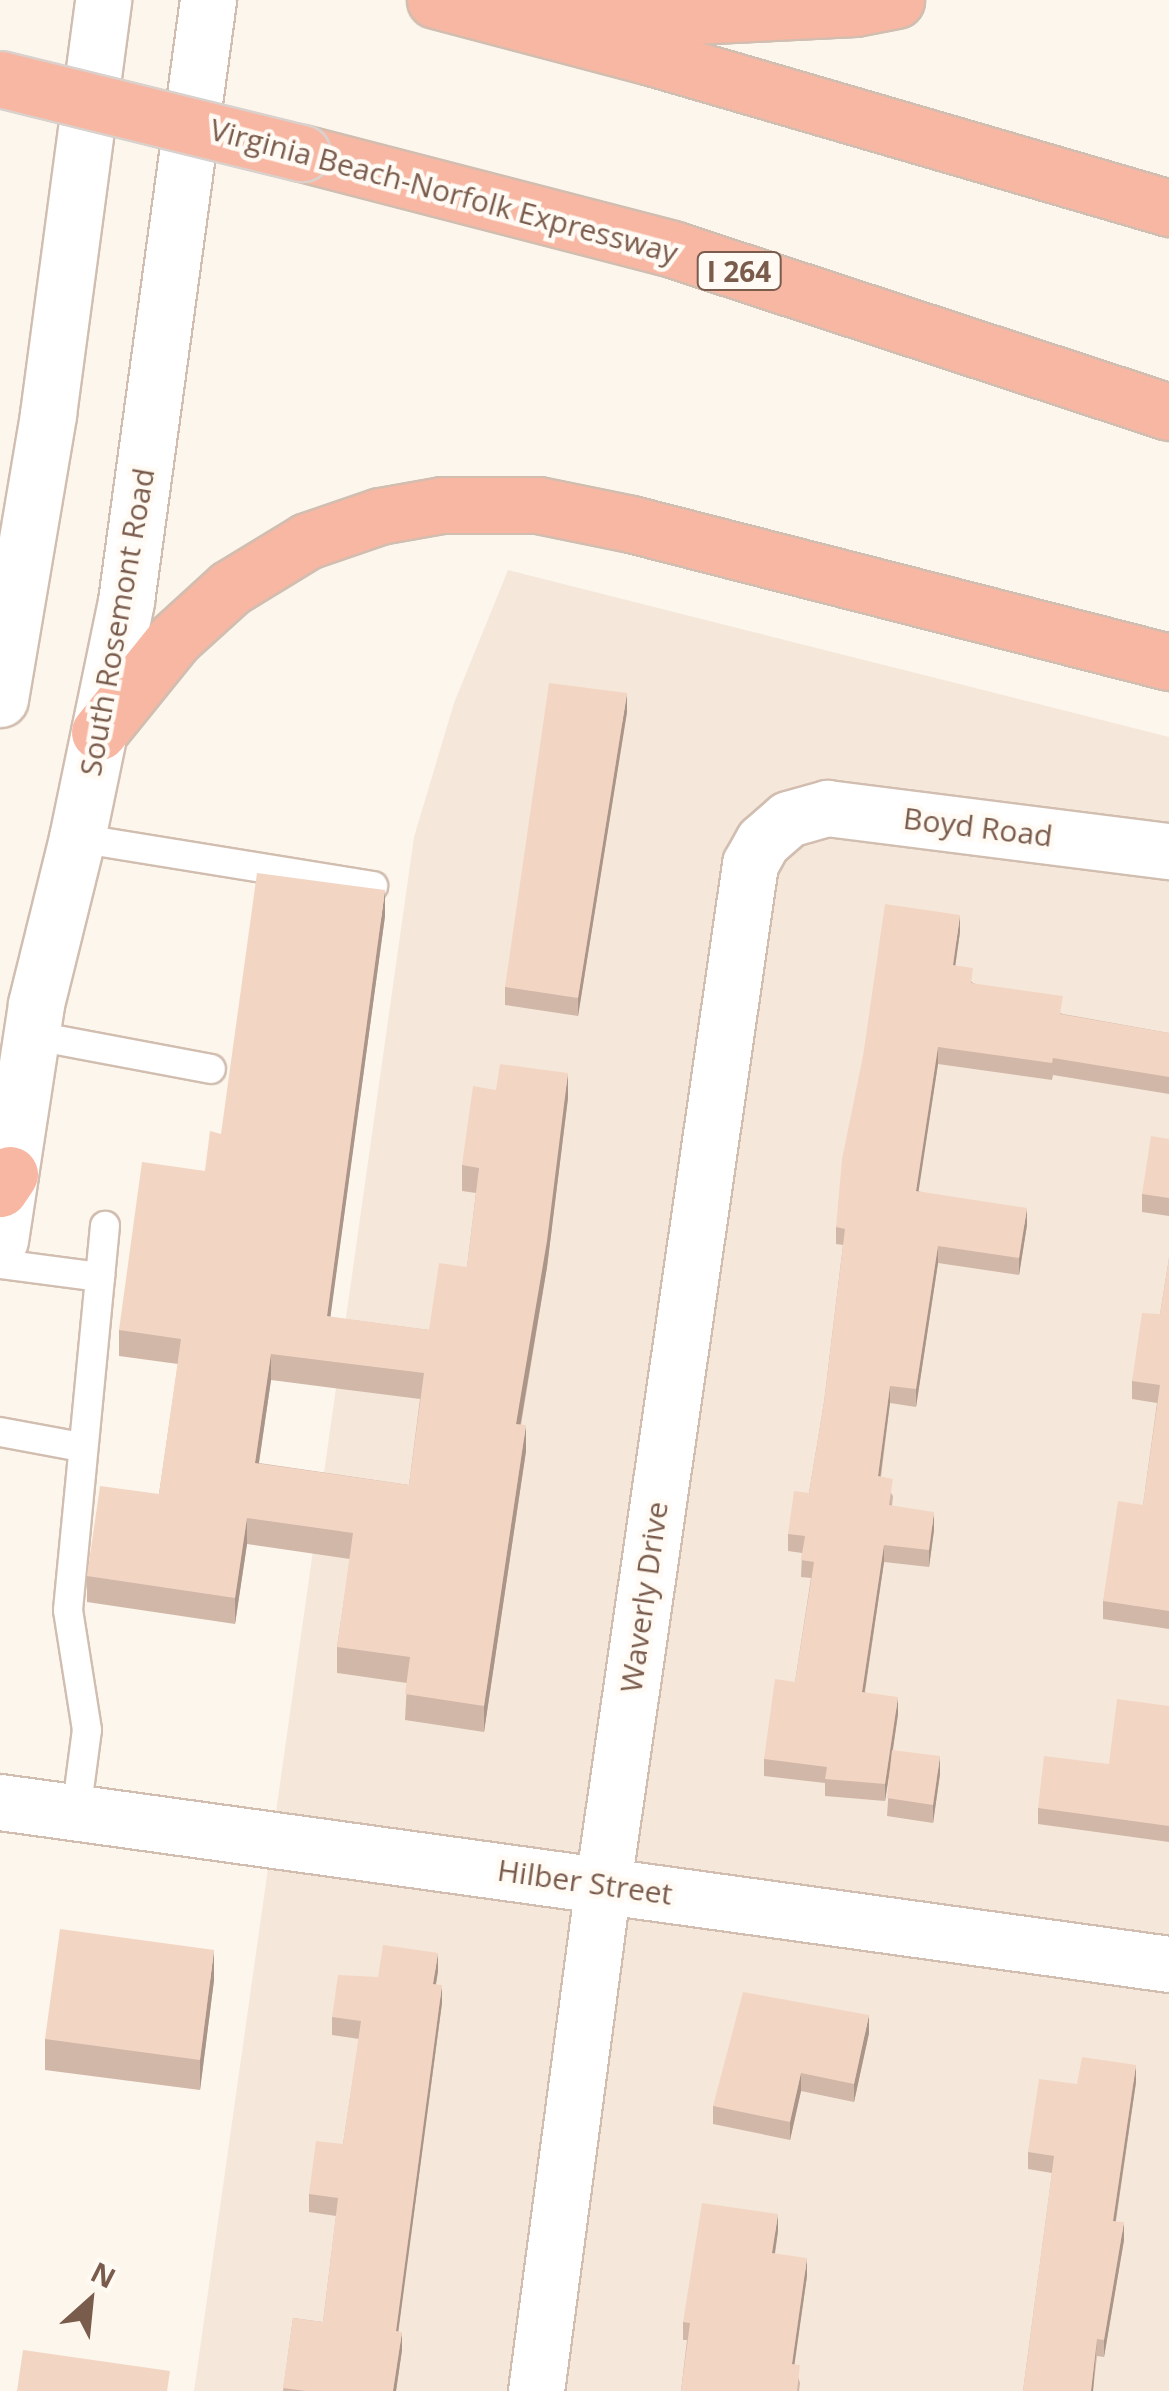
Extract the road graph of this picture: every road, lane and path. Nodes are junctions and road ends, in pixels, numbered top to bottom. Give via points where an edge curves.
1 (103, 0) edge
2 (208, 0) edge
3 (435, 0) edge
4 (477, 0) edge
5 (896, 0) edge
6 (0, 79) edge
7 (1169, 208) edge
8 (1169, 412) edge
9 (1169, 662) edge
10 (0, 699) edge
11 (99, 732) junction
12 (788, 819) joint
13 (77, 838) junction
14 (1169, 851) edge
15 (373, 886) edge
16 (31, 1035) junction
17 (211, 1069) dead end
18 (5, 1181) edge
19 (105, 1226) dead end
20 (0, 1240) edge
21 (0, 1264) edge
22 (100, 1277) junction
23 (0, 1432) edge
24 (81, 1447) junction
25 (0, 1802) edge
26 (76, 1812) junction
27 (603, 1884) junction
28 (1169, 1964) edge
29 (536, 2391) edge

1 - 10 street via 48,414
2 - 11 street, South Rosemont Road via 126,601
3 - 7 highway
4 - 5 highway via 693,16
6 - 8 highway, Virginia Beach-Norfolk Expressway / I 264, bridge via 672,249
9 - 11 highway via 631,524 538,505 442,505 380,516 307,541 230,588 174,639
11 - 13 street, South Rosemont Road
12 - 14 street, Boyd Road via 827,808
12 - 27 street, Waverly Drive via 750,864
13 - 15 lane
13 - 16 street, South Rosemont Road
16 - 17 lane
16 - 18 street, South Rosemont Road
18 - 20 street, South Rosemont Road
19 - 22 lane
21 - 22 lane
22 - 24 lane
23 - 24 lane
24 - 26 lane via 68,1610 88,1730
25 - 26 street, Hilber Street
26 - 27 street, Hilber Street
27 - 28 street, Hilber Street
27 - 29 street, Waverly Drive

